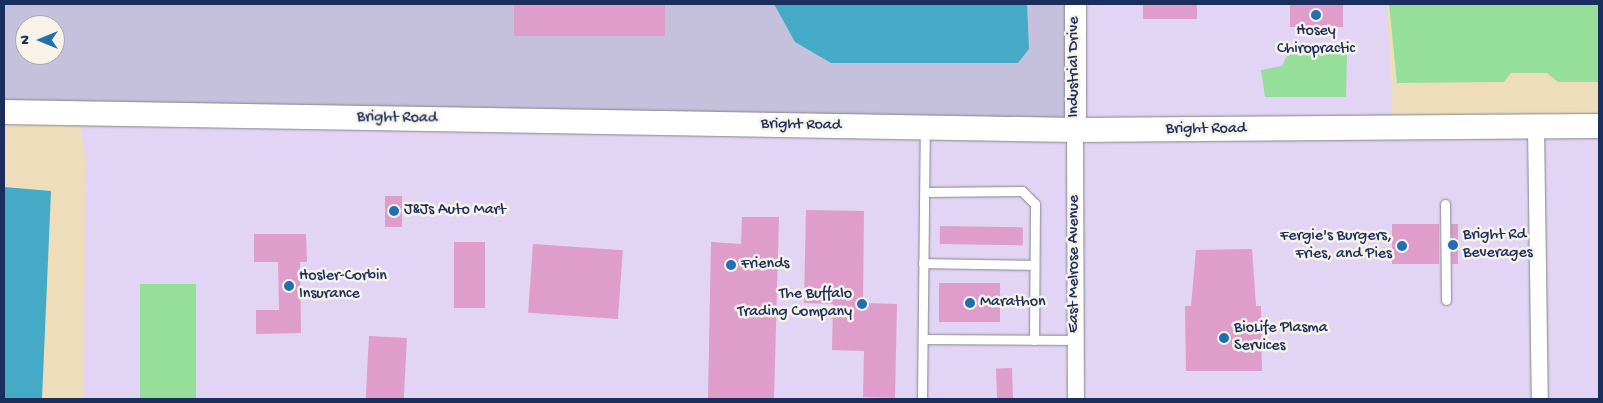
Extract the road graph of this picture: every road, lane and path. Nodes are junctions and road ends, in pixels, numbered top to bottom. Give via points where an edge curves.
1 (1075, 4) edge
2 (4, 112) edge
3 (1599, 126) edge
4 (1536, 127) junction
5 (925, 128) junction
6 (1074, 130) junction
7 (925, 192) junction
8 (1445, 204) dead end
9 (923, 263) junction
10 (1034, 265) junction
11 (1446, 300) dead end
12 (923, 339) junction
13 (1034, 340) junction
14 (1076, 340) junction
15 (922, 399) edge
16 (1076, 399) edge
17 (1540, 399) edge

1 - 6 street, Industrial Drive
2 - 5 main road, Bright Road
3 - 4 main road, Bright Road
4 - 6 main road, Bright Road
4 - 17 street
5 - 6 main road, Bright Road
5 - 7 lane
6 - 14 street, East Melrose Avenue
7 - 9 lane
7 - 10 lane via 1022,191 1035,204
8 - 11 lane
9 - 10 lane
9 - 12 lane
10 - 13 lane
12 - 13 lane
12 - 15 lane
13 - 14 lane
14 - 16 street, East Melrose Avenue

